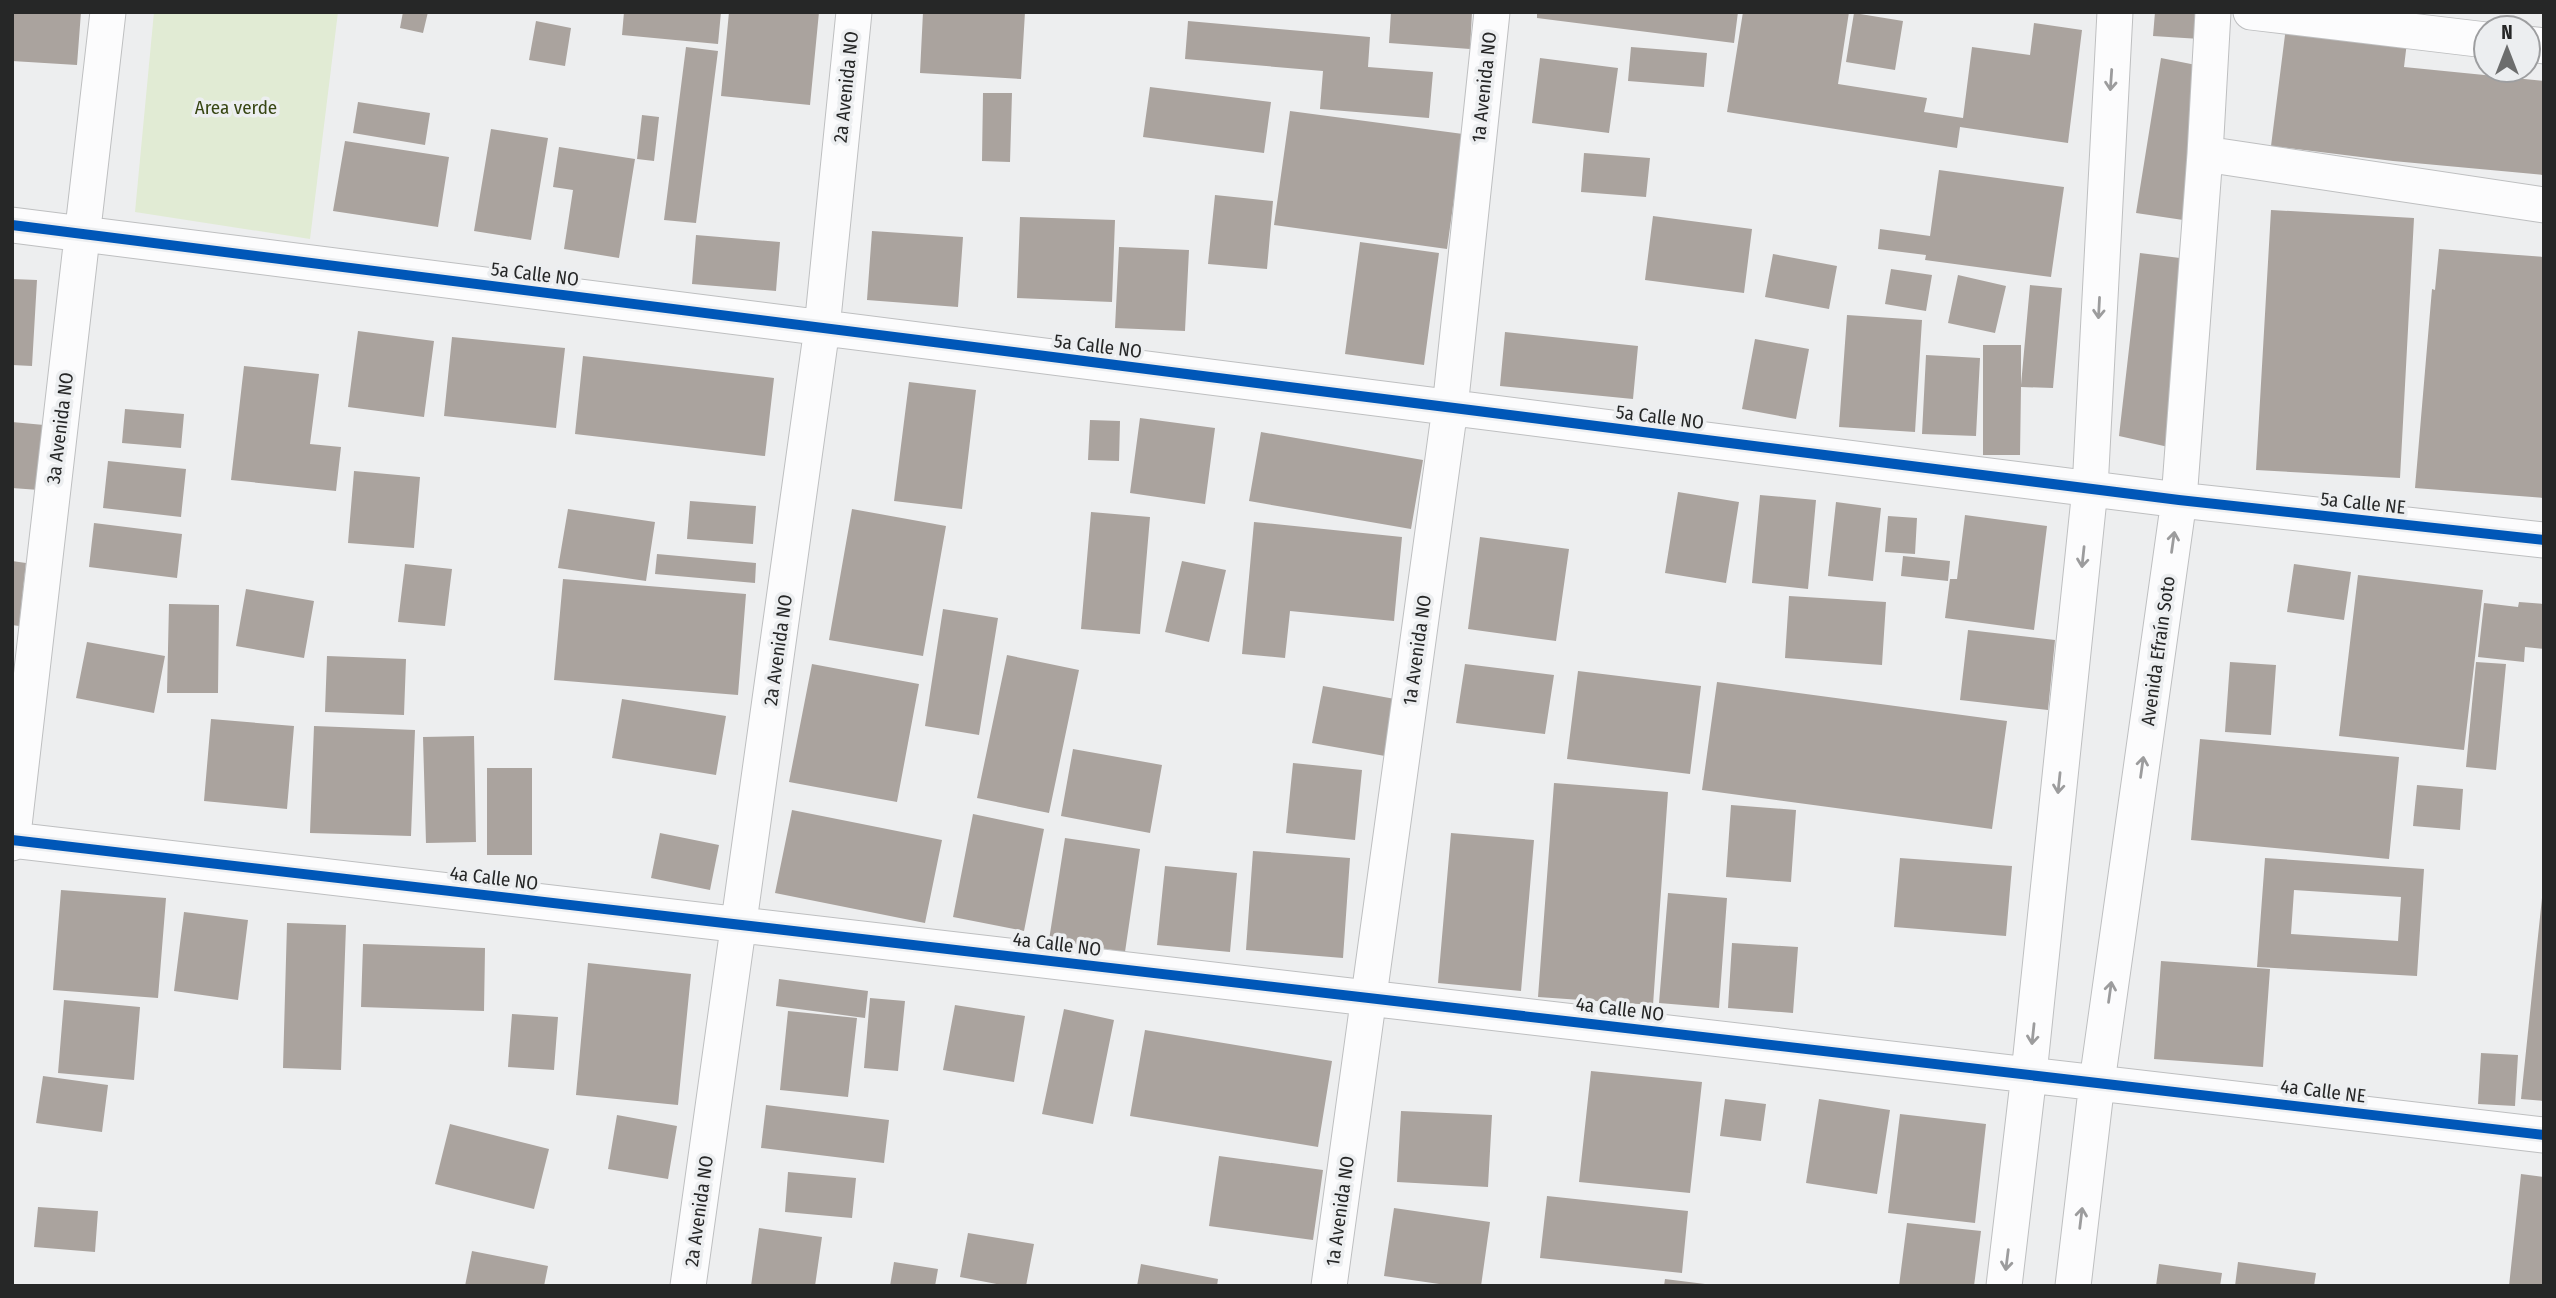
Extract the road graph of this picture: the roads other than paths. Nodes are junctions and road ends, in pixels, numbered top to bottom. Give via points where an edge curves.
1 (108, 12) edge
2 (854, 12) edge
3 (1492, 12) edge
4 (2115, 12) edge
5 (2213, 12) edge
6 (2251, 12) edge
7 (2472, 38) edge
8 (2205, 154) junction
9 (2544, 205) edge
10 (12, 225) edge
11 (82, 234) junction
12 (822, 328) junction
13 (1450, 408) junction
14 (2090, 489) junction
15 (2179, 500) junction
16 (2544, 540) edge
17 (12, 841) edge
18 (740, 925) junction
19 (1370, 998) junction
20 (2029, 1074) junction
21 (2097, 1082) junction
22 (2544, 1135) edge
23 (688, 1286) edge
24 (1329, 1286) edge
25 (2004, 1286) edge
26 (2073, 1286) edge

1 - 11 street, 3a Avenida NO
2 - 12 street, 2a Avenida NO
3 - 13 street, 1a Avenida NO
4 -> 14 street
5 - 8 street, Avenida Efraín Soto
6 - 7 street
8 - 9 street
8 - 15 street, Avenida Efraín Soto
10 - 11 street, 5a Calle NO
11 - 12 street, 5a Calle NO
11 - 17 street, 3a Avenida NO
12 - 13 street, 5a Calle NO
12 - 18 street, 2a Avenida NO
13 - 14 street, 5a Calle NO
13 - 19 street, 1a Avenida NO
14 - 15 street, 5a Calle NO
14 -> 20 street
15 - 16 street, 5a Calle NE
21 -> 15 street, Avenida Efraín Soto
17 - 18 street, 4a Calle NO
18 - 19 street, 4a Calle NO
18 - 23 street, 2a Avenida NO
19 - 20 street, 4a Calle NO
19 - 24 street, 1a Avenida NO
20 - 21 street, 4a Calle NO
20 -> 25 street
21 - 22 street, 4a Calle NE
26 -> 21 street, Avenida Efraín Soto

